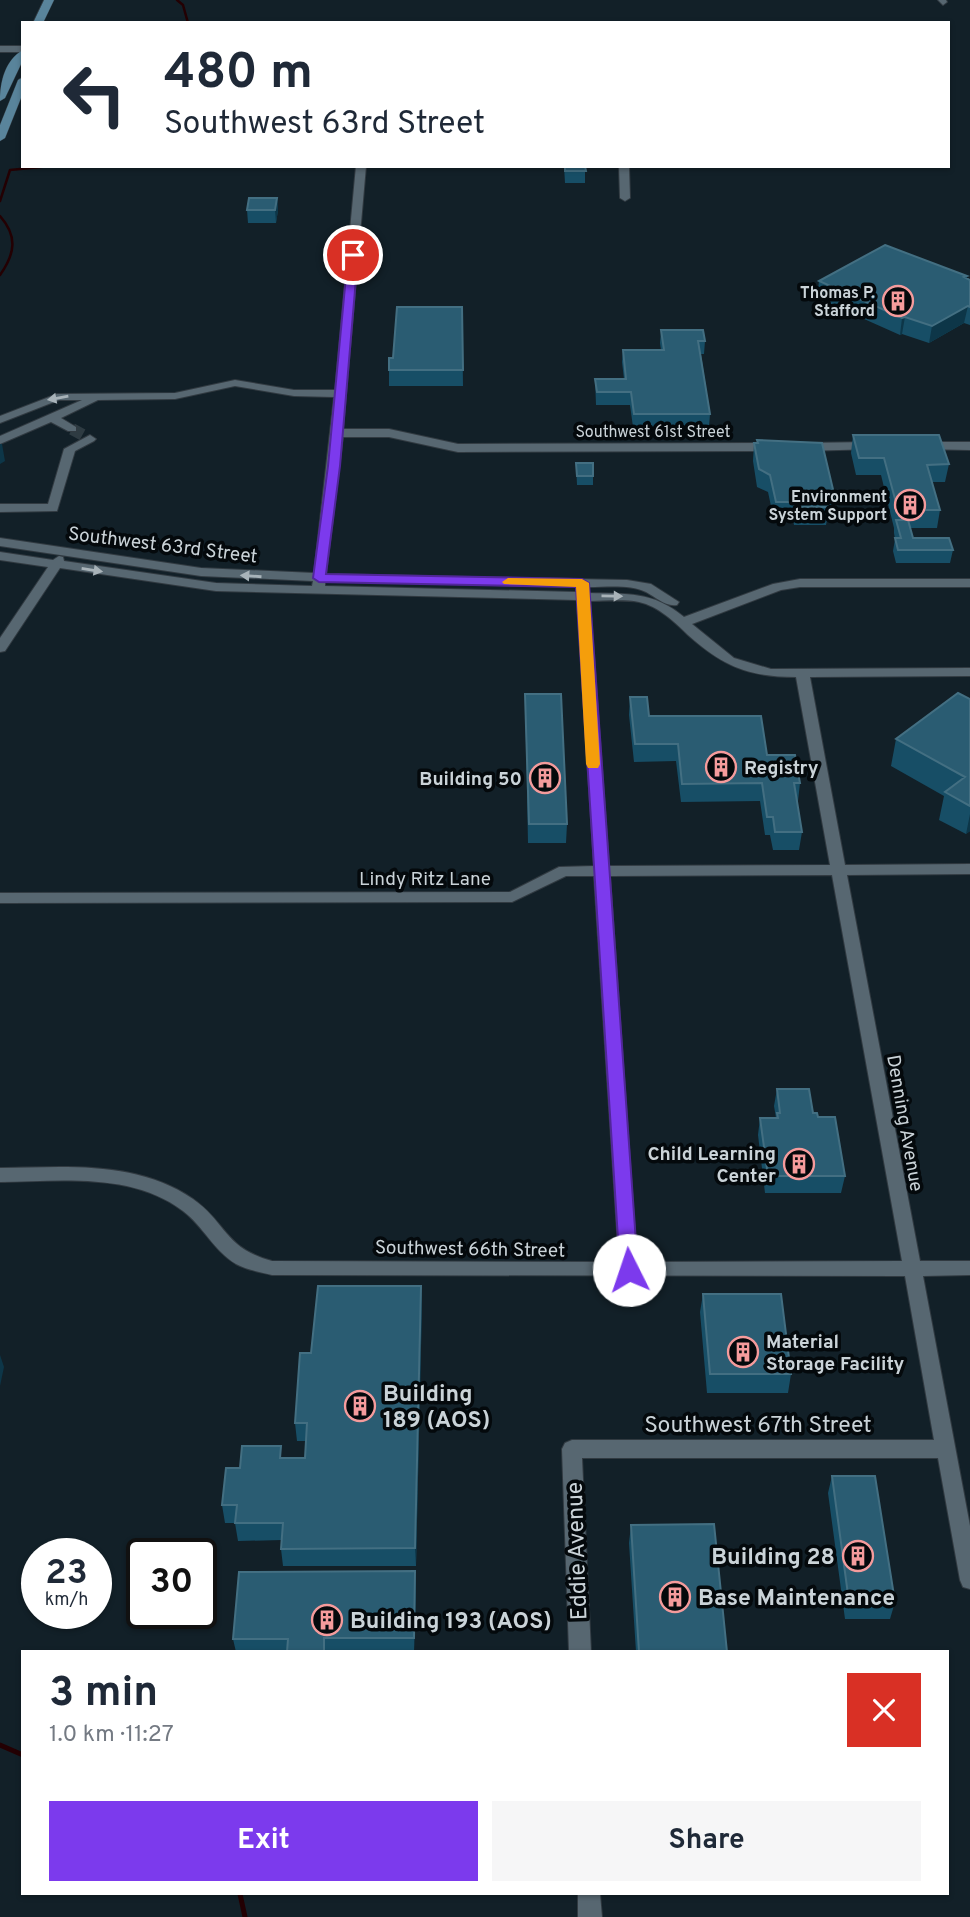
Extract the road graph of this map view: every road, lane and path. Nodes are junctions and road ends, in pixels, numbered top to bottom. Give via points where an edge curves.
1 (49, 0) edge
2 (39, 21) edge
3 (0, 49) edge
4 (21, 51) edge
5 (21, 54) edge
6 (21, 85) edge
7 (0, 98) edge
8 (0, 138) edge
9 (360, 168) edge
10 (624, 168) edge
11 (625, 198) dead end
12 (341, 394) junction
13 (111, 396) junction
14 (51, 417) junction
15 (4, 419) edge
16 (17, 432) junction
17 (337, 433) junction
18 (0, 440) edge
19 (882, 446) edge
20 (908, 446) edge
21 (970, 446) edge
22 (0, 508) edge
23 (0, 542) edge
24 (64, 552) junction
25 (0, 556) edge
26 (55, 565) junction
27 (970, 583) edge
28 (319, 584) junction
29 (582, 589) junction
30 (684, 621) junction
31 (0, 648) edge
32 (970, 672) edge
33 (802, 673) junction
34 (970, 869) edge
35 (837, 870) junction
36 (601, 871) junction
37 (0, 898) edge
38 (0, 1175) edge
39 (970, 1268) edge
40 (911, 1269) junction
41 (629, 1270) junction
42 (945, 1448) junction
43 (572, 1449) joint
44 (970, 1580) edge
45 (580, 1650) edge
46 (589, 1895) edge
47 (590, 1917) edge

1 - 2 main road
3 - 4 street
5 - 7 main road
6 - 8 main road
9 - 12 street
10 - 11 street
12 - 13 street via 294,393 235,383 175,396
12 - 17 street
13 - 14 street
13 -> 15 street via 57,397
14 - 16 street
14 - 22 street via 82,435 70,449 53,508
15 - 16 street via 4,426
16 - 18 street
17 - 19 street, Southwest 61st Street via 389,433 458,448
17 - 28 street
20 - 21 street
23 - 24 street, Southwest 63rd Street
24 - 26 street
28 -> 24 street, Southwest 63rd Street
25 - 26 street, Southwest 63rd Street
26 -> 28 street, Southwest 63rd Street via 216,587
26 - 31 street
27 - 30 street via 800,583
28 - 29 street, Southwest 63rd Street
29 - 30 street, Southwest 63rd Street via 646,587 664,594
29 - 36 street
30 - 33 street, Southwest 63rd Street via 736,664 771,673
32 - 33 street, Southwest 63rd Street
33 - 35 street, Denning Avenue
34 - 35 street, Lindy Ritz Lane
35 - 36 street, Lindy Ritz Lane
35 - 40 street, Denning Avenue
36 - 37 street, Lindy Ritz Lane via 564,870 512,897
36 - 41 street
38 - 41 street, Southwest 66th Street via 127,1179 165,1189 191,1207 242,1259 272,1268
39 - 40 street, Southwest 66th Street
40 - 41 street, Southwest 66th Street
40 - 42 street, Denning Avenue
42 - 43 street, Southwest 67th Street
42 - 44 street, Denning Avenue
43 - 45 street, Eddie Avenue
46 - 47 street

